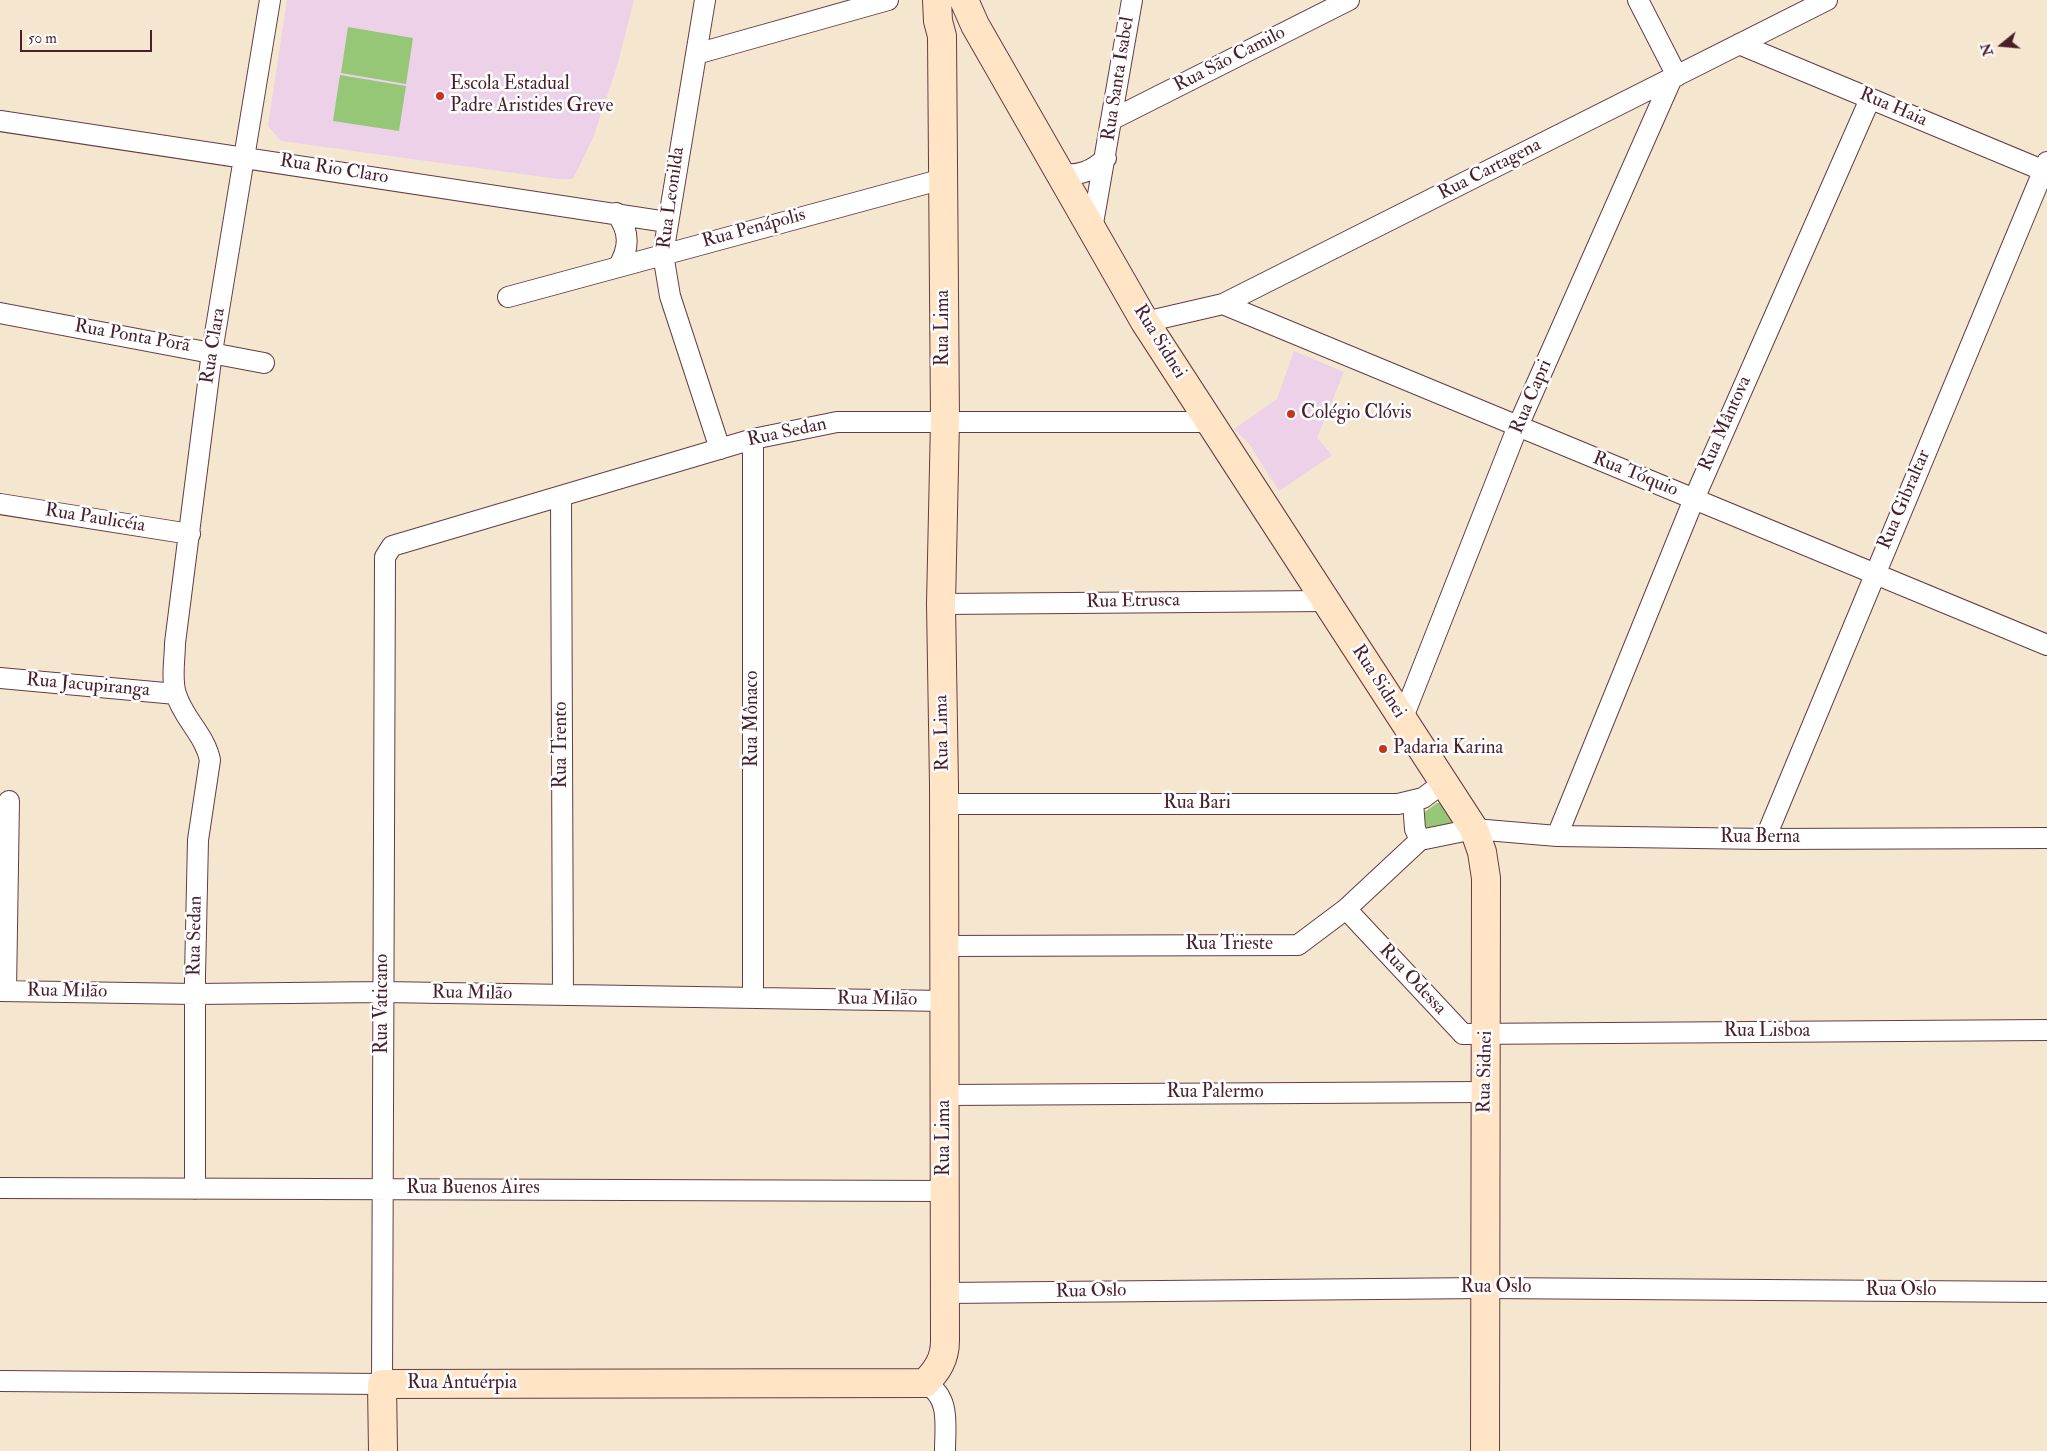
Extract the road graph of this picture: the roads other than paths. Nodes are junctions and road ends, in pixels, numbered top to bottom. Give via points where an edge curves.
1 (270, 0) edge
2 (705, 0) edge
3 (888, 0) edge
4 (937, 0) edge
5 (941, 0) edge
6 (964, 0) edge
7 (1132, 0) edge
8 (1349, 0) edge
9 (1638, 0) edge
10 (1827, 0) edge
11 (975, 25) junction
12 (942, 36) junction
13 (1739, 44) junction
14 (696, 54) junction
15 (1674, 77) junction
16 (1870, 98) junction
17 (1111, 120) junction
18 (0, 121) edge
19 (246, 157) junction
20 (1106, 158) junction
21 (2046, 168) edge
22 (1060, 174) junction
23 (943, 179) junction
24 (616, 213) junction
25 (667, 222) junction
26 (1092, 229) junction
27 (663, 254) junction
28 (618, 267) junction
29 (508, 297) dead end
30 (1223, 304) junction
31 (0, 313) edge
32 (1145, 322) junction
33 (212, 352) junction
34 (264, 362) dead end
35 (944, 421) junction
36 (1210, 422) junction
37 (1518, 426) junction
38 (753, 439) junction
39 (720, 449) junction
40 (560, 496) junction
41 (1694, 499) junction
42 (0, 504) edge
43 (190, 534) junction
44 (385, 557) joint
45 (1874, 573) junction
46 (1326, 600) junction
47 (941, 604) junction
48 (2047, 645) edge
49 (0, 678) edge
50 (176, 694) junction
51 (1402, 720) junction
52 (1443, 783) junction
53 (9, 801) dead end
54 (1413, 802) junction
55 (944, 804) junction
56 (1474, 829) junction
57 (1557, 836) junction
58 (2047, 838) edge
59 (1764, 839) junction
60 (1420, 840) junction
61 (1346, 909) junction
62 (943, 946) junction
63 (3, 991) edge
64 (382, 992) junction
65 (195, 994) junction
66 (563, 995) junction
67 (753, 998) junction
68 (944, 1001) junction
69 (2047, 1030) edge
70 (1486, 1034) junction
71 (1485, 1092) junction
72 (945, 1095) junction
73 (0, 1188) edge
74 (195, 1188) junction
75 (383, 1189) junction
76 (946, 1191) junction
77 (1485, 1288) junction
78 (2047, 1292) edge
79 (945, 1293) junction
80 (0, 1381) edge
81 (925, 1383) junction
82 (382, 1384) junction
83 (383, 1451) edge
84 (945, 1451) edge
85 (1485, 1451) edge

1 - 19 street, Rua Clara
2 - 14 street, Rua Leonilda
3 - 14 street
4 - 12 main road, Rua Lima
5 - 11 main road
6 - 11 main road, Rua Sidnei
7 - 17 street, Rua Santa Isabel
8 - 17 street, Rua São Camilo
9 - 15 street
10 - 13 street, Rua Cartagena
11 - 12 main road via 957,24
11 - 22 main road, Rua Sidnei
12 - 23 main road, Rua Lima
13 - 15 street, Rua Cartagena
13 - 16 street, Rua Haia
14 - 25 street, Rua Leonilda
15 - 30 street, Rua Cartagena
15 - 37 street, Rua Capri
16 - 21 street, Rua Haia
16 - 41 street, Rua Mântova
17 - 20 street, Rua Santa Isabel
18 - 19 street, Rua Rio Claro
19 - 24 street, Rua Rio Claro
19 - 33 street, Rua Clara
20 - 22 street, Rua Santa Isabel via 1091,170
20 - 26 street, Rua Santa Isabel
21 - 45 street, Rua Gibraltar
22 - 26 main road, Rua Sidnei
23 - 27 street, Rua Penápolis
23 - 35 main road, Rua Lima
24 - 25 street, Rua Rio Claro
24 - 28 street via 623,223 628,246
25 - 27 street, Rua Leonilda
26 - 32 main road, Rua Sidnei
27 - 28 street, Rua Penápolis
27 - 39 street, Rua Leonilda via 670,296
28 - 29 street, Rua Penápolis
30 - 32 street, Rua Cartagena
30 - 37 street, Rua Tóquio
31 - 33 street, Rua Ponta Porã
32 - 36 main road, Rua Sidnei
33 - 34 street, Rua Ponta Porã
33 - 43 street, Rua Clara
35 - 36 street, Rua Sedan
35 - 38 street, Rua Sedan via 837,422
35 - 47 main road, Rua Lima
36 - 46 main road, Rua Sidnei
37 - 41 street, Rua Tóquio
37 - 51 street, Rua Capri
38 - 39 street, Rua Sedan
38 - 67 street, Rua Mônaco
39 - 40 street, Rua Sedan
40 - 44 street, Rua Sedan via 398,543
40 - 66 street, Rua Trento
41 - 45 street, Rua Tóquio
41 - 57 street, Rua Mântova
42 - 43 street, Rua Paulicéia
43 - 50 street, Rua Clara via 175,643
44 - 64 street, Rua Vaticano
45 - 48 street, Rua Tóquio
45 - 59 street, Rua Gibraltar
46 - 47 street, Rua Etrusca
46 - 51 main road, Rua Sidnei
47 - 55 main road, Rua Lima
49 - 50 street, Rua Jacupiranga
50 - 65 street, Rua Sedan via 208,748 210,760 199,828
51 - 52 main road, Rua Sidnei
52 - 54 street, Rua Bari
52 - 56 main road, Rua Sidnei
53 - 63 street
54 - 55 street, Rua Bari
54 - 60 street via 1415,829
55 - 62 main road, Rua Lima
56 - 57 street, Rua Berna
56 - 60 street
56 - 70 main road, Rua Sidnei via 1486,878
57 - 59 street, Rua Berna
58 - 59 street, Rua Berna
60 - 61 street, Rua Trieste
61 - 62 street, Rua Trieste via 1298,946
61 - 70 street, Rua Odessa via 1463,1034
62 - 68 main road, Rua Lima
63 - 65 street, Rua Milão
64 - 65 street, Rua Milão
64 - 66 street, Rua Milão
64 - 75 street, Rua Vaticano
65 - 74 street, Rua Sedan
66 - 67 street, Rua Milão
67 - 68 street, Rua Milão
68 - 72 main road, Rua Lima
69 - 70 street, Rua Lisboa
70 - 71 main road, Rua Sidnei
71 - 72 street, Rua Palermo
71 - 77 main road, Rua Sidnei
72 - 76 main road, Rua Lima
73 - 74 street, Rua Buenos Aires
74 - 75 street, Rua Buenos Aires
75 - 76 street, Rua Buenos Aires
75 - 82 street, Rua Vaticano
76 - 79 main road, Rua Lima
77 - 78 street, Rua Oslo
77 - 79 street, Rua Oslo
77 - 85 main road, Rua Sidnei
79 - 81 main road, Rua Lima via 945,1351 938,1368
80 - 82 street, Rua Antuérpia
81 - 82 main road, Rua Antuérpia
81 - 84 street via 934,1388 944,1403
82 - 83 main road, Rua Vaticano

